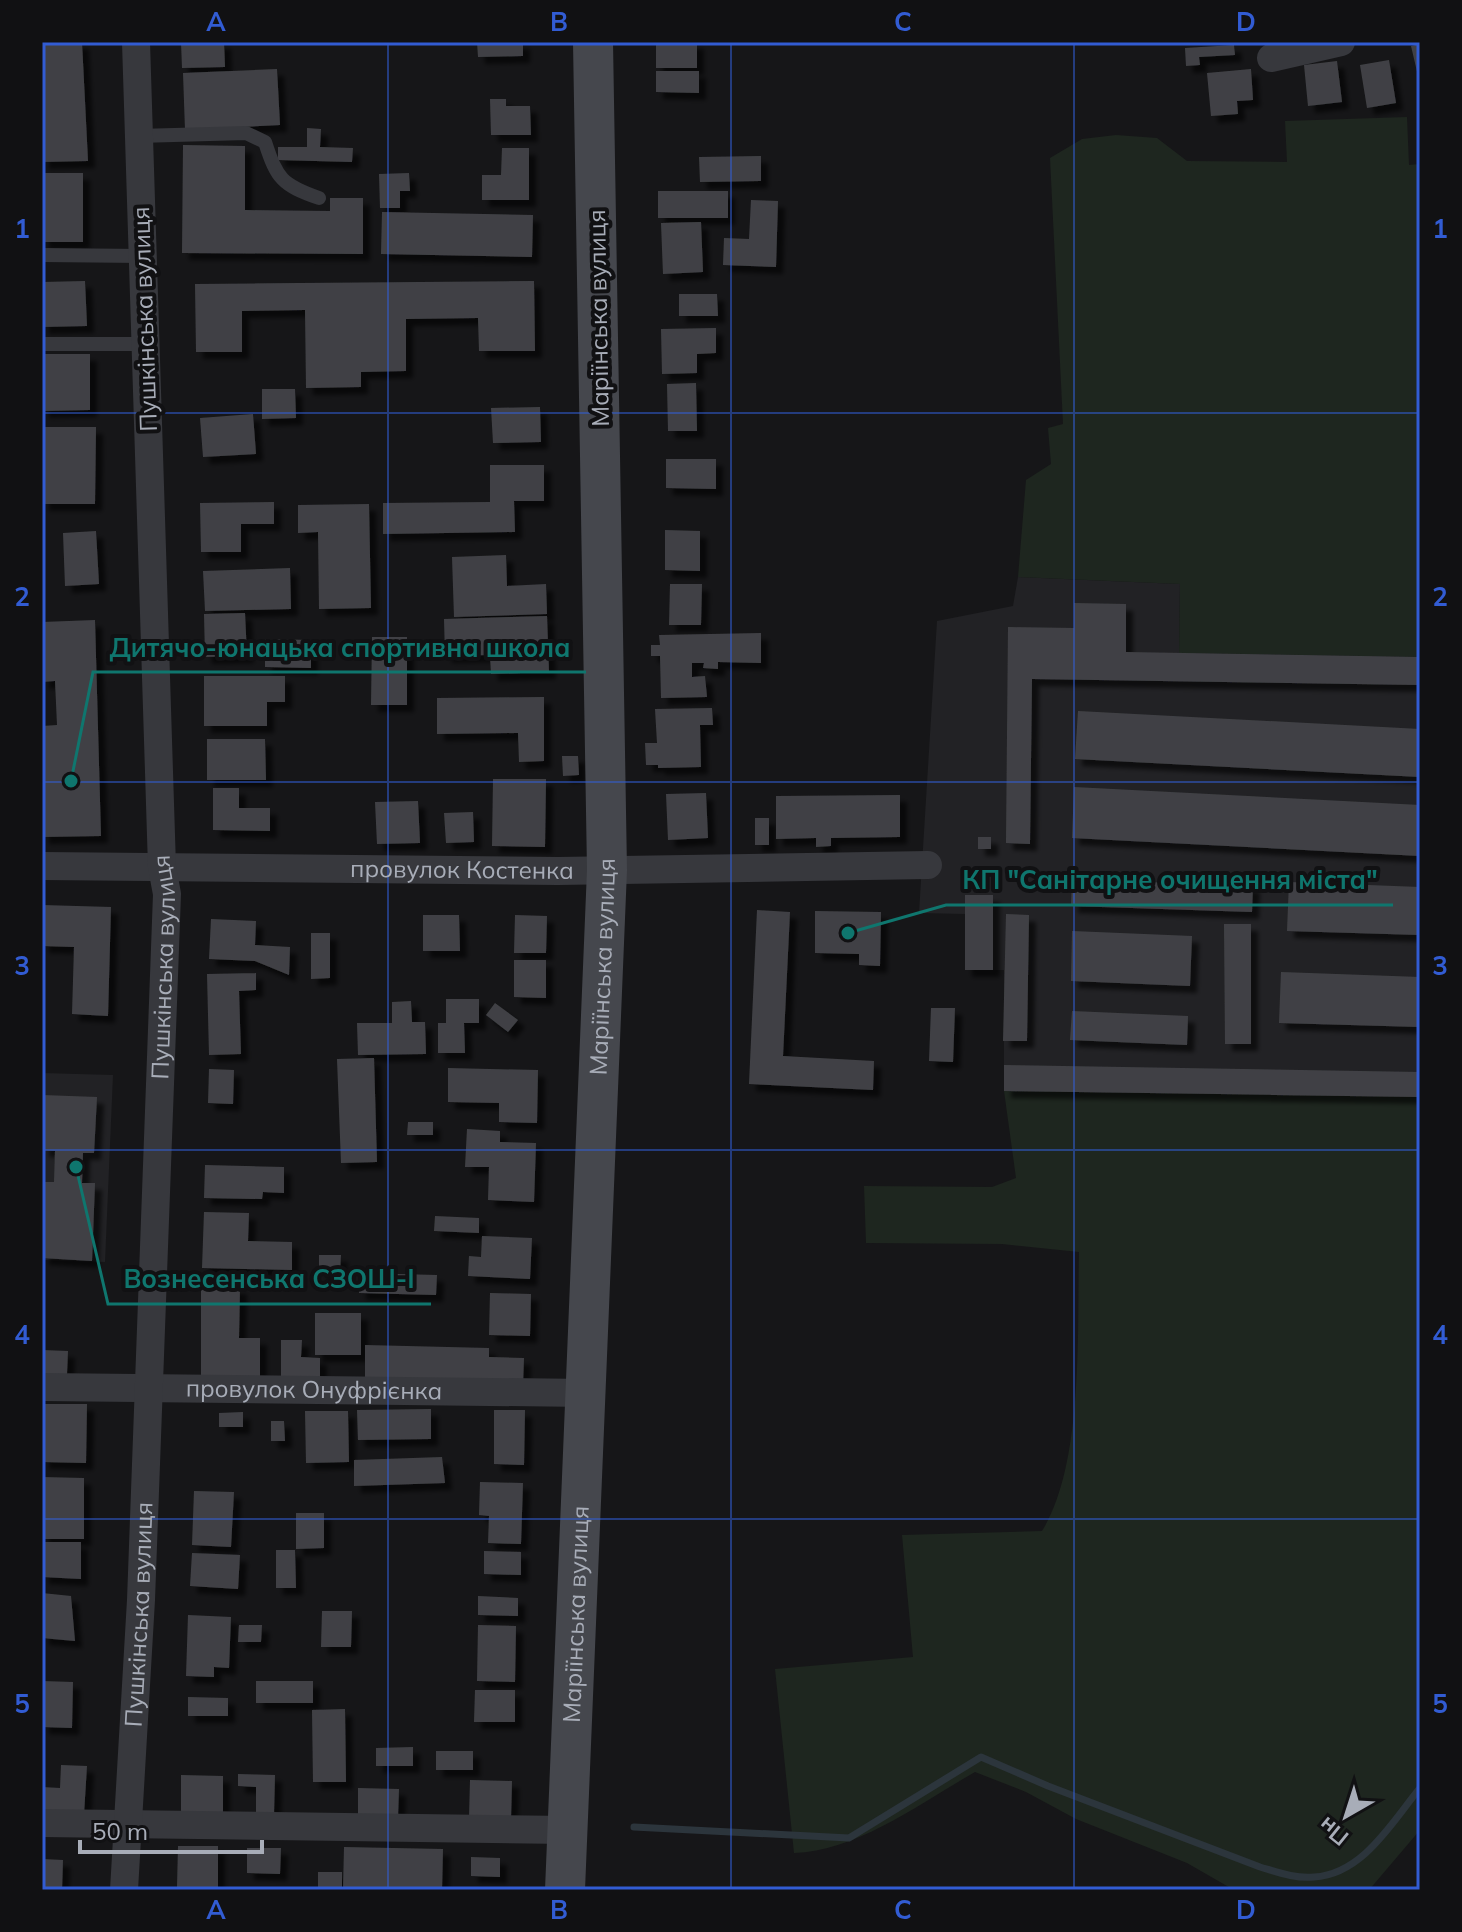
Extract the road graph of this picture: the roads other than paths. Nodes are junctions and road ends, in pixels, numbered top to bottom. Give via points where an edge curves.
1 (136, 42) edge
2 (593, 42) edge
3 (1341, 42) edge
4 (1271, 58) dead end
5 (138, 136) junction
6 (319, 198) dead end
7 (42, 255) edge
8 (143, 256) junction
9 (42, 344) edge
10 (145, 344) junction
11 (928, 865) dead end
12 (42, 866) edge
13 (162, 867) junction
14 (607, 870) junction
15 (42, 1387) edge
16 (147, 1389) junction
17 (588, 1393) junction
18 (42, 1823) edge
19 (128, 1825) junction
20 (568, 1830) junction
21 (124, 1890) edge
22 (565, 1890) edge

1 - 5 street, Пушкінська вулиця
2 - 14 main road, Маріїнська вулиця
3 - 4 street
5 - 6 lane via 246,133 265,142 275,172 296,190
5 - 8 street, Пушкінська вулиця
7 - 8 lane
8 - 10 street, Пушкінська вулиця
9 - 10 lane
10 - 13 street, Пушкінська вулиця
11 - 14 street, провулок Костенка
12 - 13 street, провулок Костенка
13 - 14 street, провулок Костенка
13 - 16 street, Пушкінська вулиця via 167,894
14 - 17 main road, Маріїнська вулиця
15 - 16 street, провулок Онуфрієнка
16 - 17 street, провулок Онуфрієнка
16 - 19 street, Пушкінська вулиця
17 - 20 main road, Маріїнська вулиця
18 - 19 street
19 - 20 street
19 - 21 street, Пушкінська вулиця
20 - 22 main road, Маріїнська вулиця

